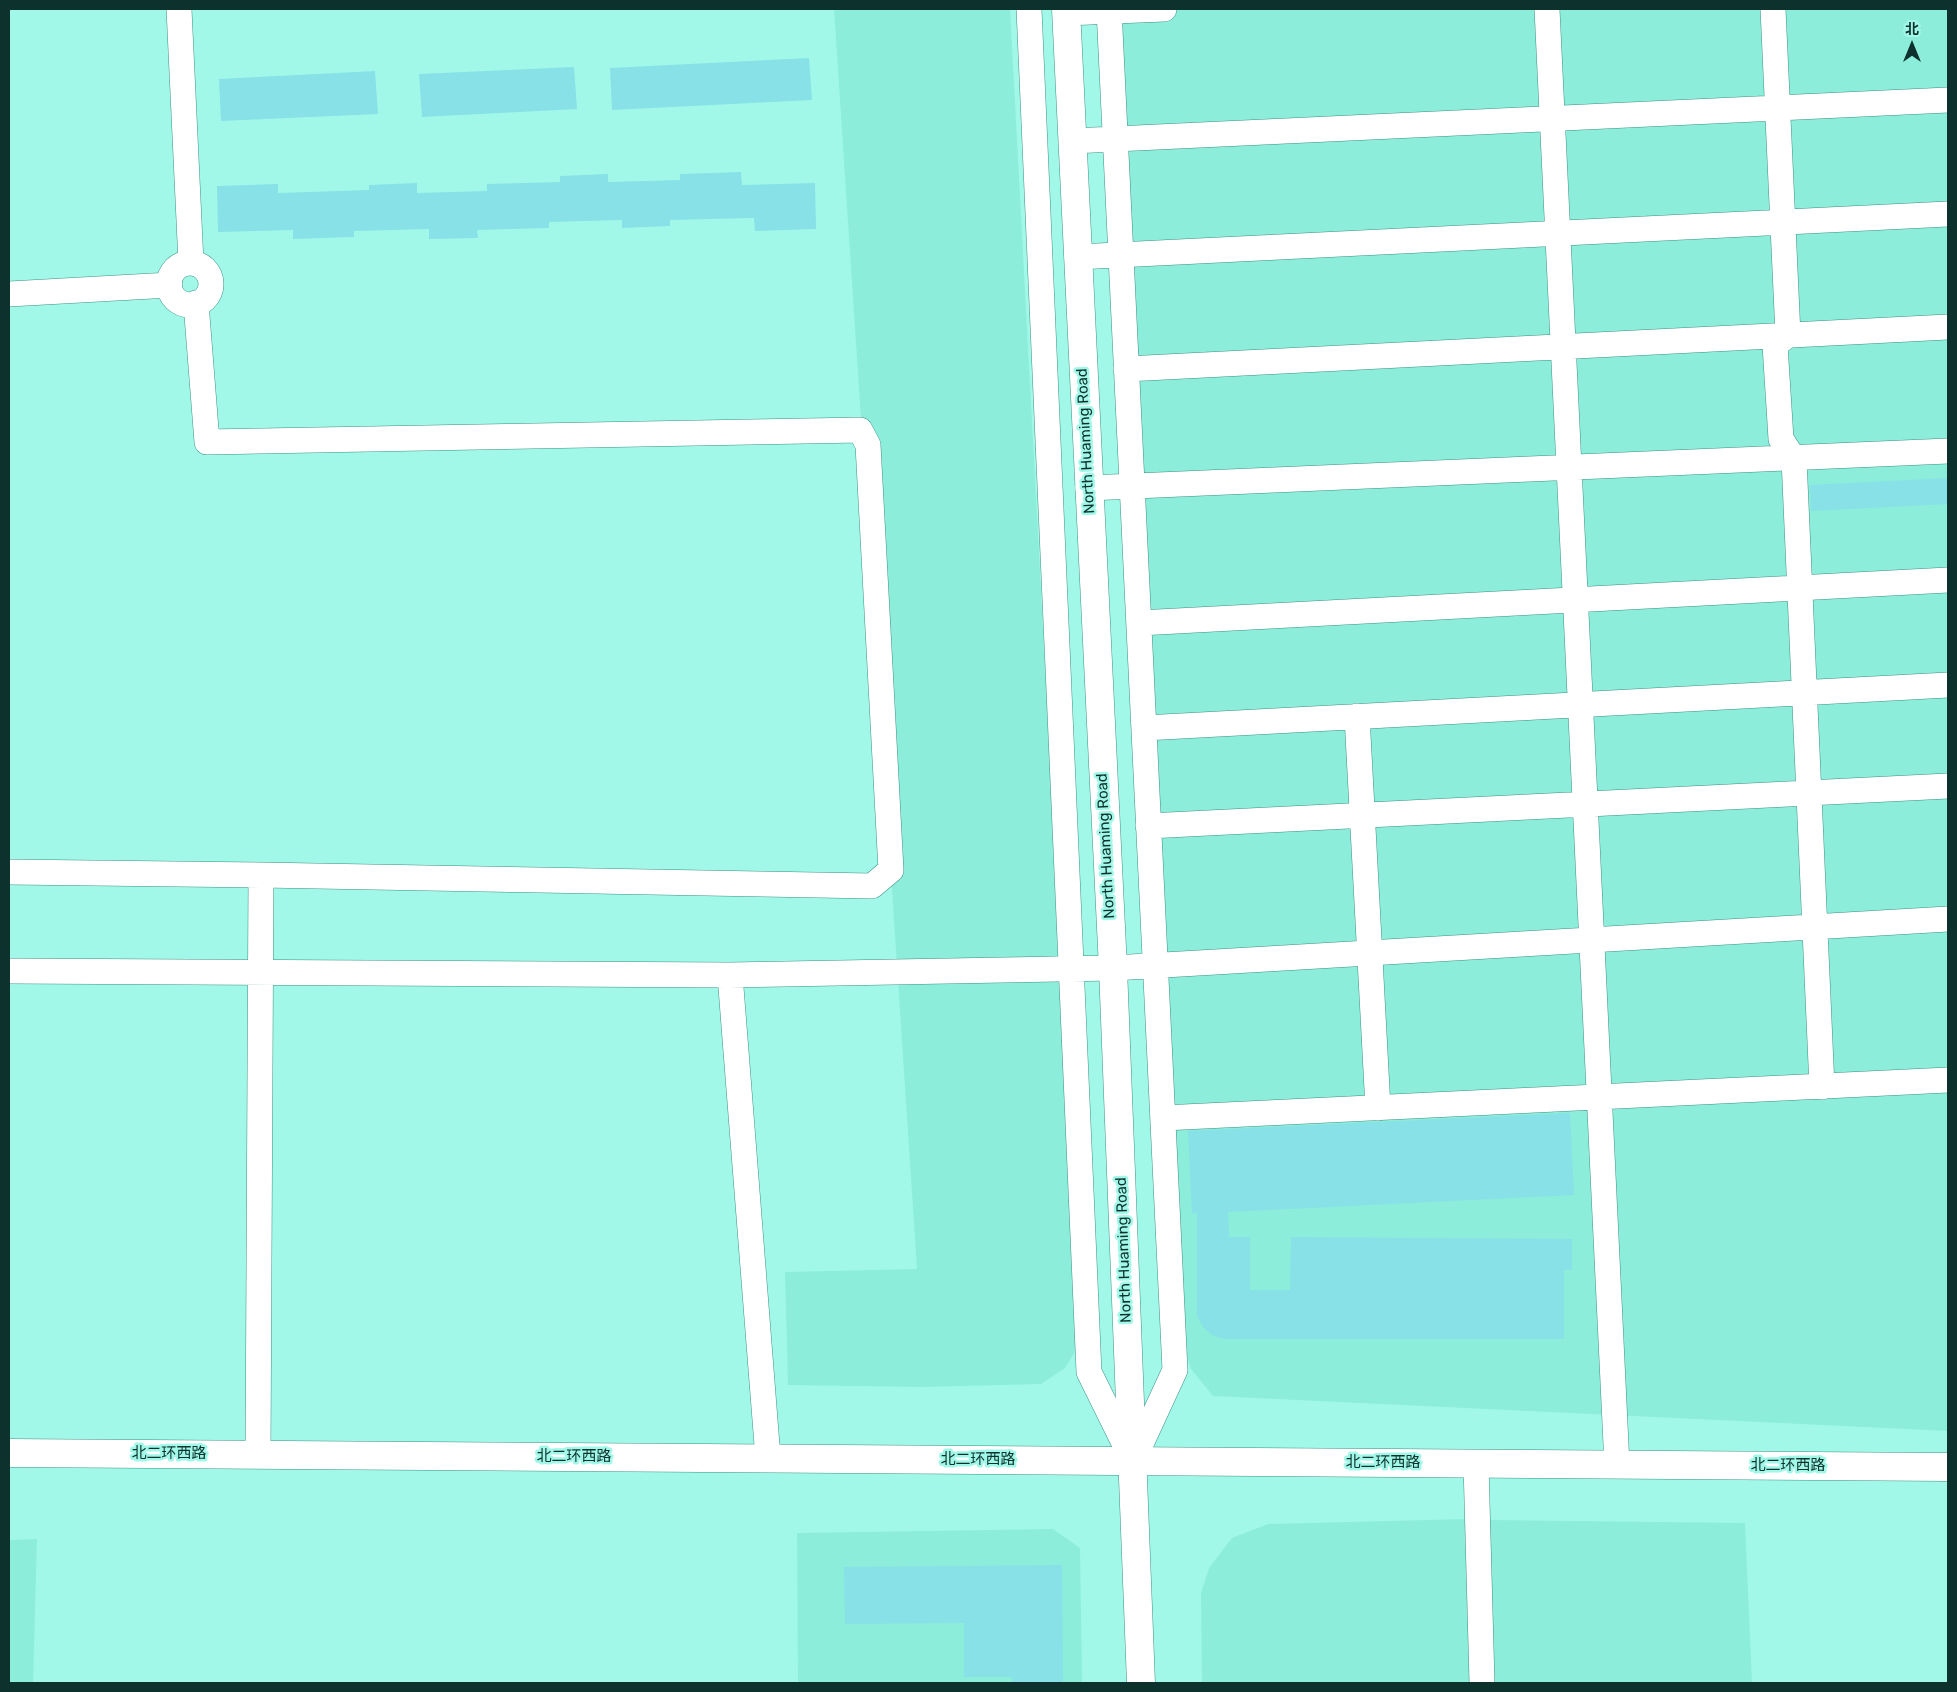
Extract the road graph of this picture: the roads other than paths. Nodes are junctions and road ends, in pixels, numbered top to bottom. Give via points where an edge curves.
1 (180, 9) edge
2 (1030, 9) edge
3 (1164, 9) edge
4 (1547, 9) edge
5 (1773, 9) edge
6 (1109, 10) edge
7 (1066, 11) edge
8 (1948, 100) edge
9 (1778, 108) junction
10 (1552, 119) junction
11 (1115, 139) junction
12 (1072, 141) junction
13 (1948, 214) edge
14 (1783, 222) junction
15 (1558, 233) junction
16 (1121, 255) junction
17 (1077, 257) junction
18 (191, 263) junction
19 (170, 285) junction
20 (9, 294) edge
21 (196, 304) junction
22 (1948, 327) edge
23 (1788, 335) junction
24 (1563, 347) junction
25 (1126, 369) junction
26 (1948, 451) edge
27 (1794, 459) junction
28 (1569, 469) junction
29 (1132, 487) junction
30 (1088, 488) junction
31 (1948, 580) edge
32 (1800, 588) junction
33 (1576, 600) junction
34 (1139, 623) junction
35 (1948, 685) edge
36 (1804, 693) junction
37 (1581, 704) junction
38 (1357, 716) junction
39 (1144, 728) junction
40 (1948, 786) edge
41 (1809, 793) junction
42 (1586, 804) junction
43 (1362, 815) junction
44 (1148, 826) junction
45 (9, 872) edge
46 (261, 875) junction
47 (1948, 919) edge
48 (1815, 927) junction
49 (1593, 940) junction
50 (1370, 953) junction
51 (1155, 966) junction
52 (1112, 968) junction
53 (1071, 969) junction
54 (9, 971) edge
55 (261, 972) junction
56 (730, 975) junction
57 (1948, 1080) edge
58 (1822, 1086) junction
59 (1600, 1097) junction
60 (1378, 1108) junction
61 (1162, 1118) junction
62 (9, 1453) edge
63 (258, 1455) junction
64 (768, 1458) junction
65 (1133, 1461) junction
66 (1476, 1464) junction
67 (1617, 1464) junction
68 (1948, 1467) edge
69 (1142, 1683) edge
70 (1482, 1683) edge

1 - 18 street
2 - 53 street
3 - 6 street
4 - 10 street
5 - 9 street
6 - 7 street
6 - 11 street
7 - 12 main road, North Huaming Road
8 - 9 street
9 - 10 street
9 - 14 street
10 - 11 street
10 - 15 street
11 - 12 street
11 - 16 street
12 - 17 main road, North Huaming Road
13 - 14 street
14 - 15 street
14 - 23 street
15 - 16 street
15 - 24 street
16 - 17 street
16 - 25 street
17 - 30 main road, North Huaming Road
18 - 19 street via 173,272
18 - 21 street via 203,267 210,278 210,291
19 - 20 street
19 - 21 street via 178,300
21 - 46 street via 208,442 860,430 868,444 891,870 872,886
22 - 23 street
23 - 24 street
23 - 27 street via 1775,345 1781,439
24 - 25 street
24 - 28 street
25 - 29 street
26 - 27 street
27 - 28 street
27 - 32 street
28 - 29 street
28 - 33 street
29 - 30 street
29 - 34 street
30 - 52 main road, North Huaming Road
31 - 32 street
32 - 33 street
32 - 36 street
33 - 34 street
33 - 37 street
34 - 39 street
35 - 36 street
36 - 37 street
36 - 41 street
37 - 38 street
37 - 42 street
38 - 39 street
38 - 43 street
39 - 44 street
40 - 41 street
41 - 42 street
41 - 48 street
42 - 43 street
42 - 49 street
43 - 44 street
43 - 50 street
44 - 51 street
45 - 46 street
46 - 55 street
47 - 48 street
48 - 49 street
48 - 58 street
49 - 50 street
49 - 59 street
50 - 51 street
50 - 60 street
51 - 52 street
51 - 61 street
52 - 53 street
52 - 65 main road, North Huaming Road
53 - 56 street
53 - 65 street via 1089,1372
54 - 55 street
55 - 56 street
55 - 63 street
56 - 64 street
57 - 58 street
58 - 59 street
59 - 60 street
59 - 67 street
60 - 61 street
61 - 65 street via 1175,1370
62 - 63 main road, 北二环西路
63 - 64 main road, 北二环西路
64 - 65 main road, 北二环西路
65 - 66 main road, 北二环西路
65 - 69 main road, North Huaming Road
66 - 67 main road, 北二环西路
66 - 70 street
67 - 68 main road, 北二环西路

